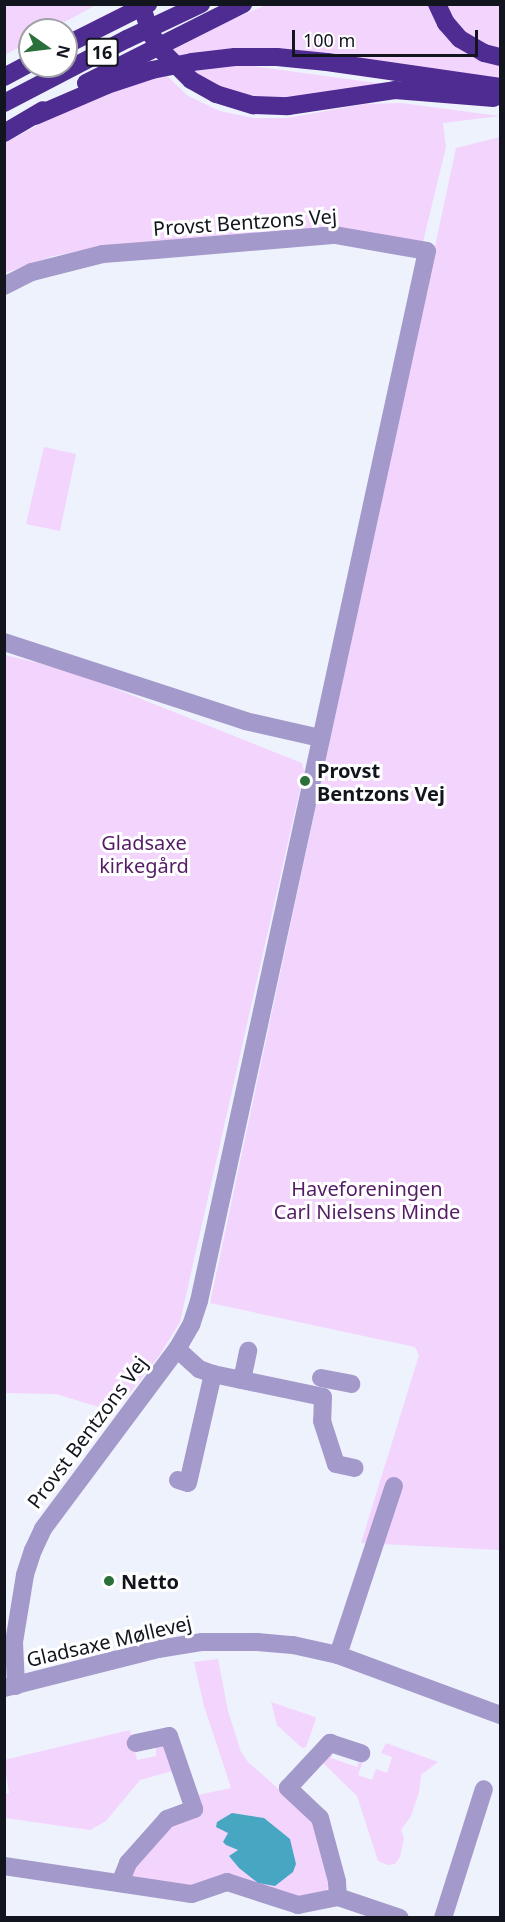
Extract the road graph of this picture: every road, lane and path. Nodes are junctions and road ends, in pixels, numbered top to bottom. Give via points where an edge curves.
1 (141, 4) edge
2 (148, 4) edge
3 (201, 4) edge
4 (243, 4) edge
5 (437, 4) edge
6 (78, 39) edge
7 (501, 57) edge
8 (501, 87) edge
9 (501, 99) edge
10 (4, 103) edge
11 (35, 116) junction
12 (4, 134) edge
13 (4, 286) edge
14 (4, 642) edge
15 (320, 738) junction
16 (177, 1348) junction
17 (248, 1351) dead end
18 (213, 1374) junction
19 (242, 1380) junction
20 (351, 1384) dead end
21 (323, 1397) junction
22 (355, 1468) dead end
23 (178, 1480) dead end
24 (394, 1486) dead end
25 (338, 1655) junction
26 (10, 1687) edge
27 (501, 1715) edge
28 (136, 1743) dead end
29 (361, 1753) dead end
30 (484, 1789) dead end
31 (4, 1866) edge
32 (120, 1883) junction
33 (338, 1897) junction
34 (400, 1917) edge
35 (442, 1917) edge

1 - 9 highway, bridge via 151,34 162,51 191,80 216,94 253,105 288,106 395,90
2 - 6 highway, 16
3 - 10 highway, 16
4 - 11 highway via 74,88
5 - 7 highway via 460,39 477,50
8 - 11 highway via 327,62 235,57 152,70
11 - 12 highway
13 - 15 street, Provst Bentzons Vej via 32,272 103,254 335,236 427,251
14 - 15 street via 245,721
15 - 16 street, Provst Bentzons Vej via 199,1301
16 - 18 street via 199,1369
16 - 26 street, Provst Bentzons Vej via 43,1529 25,1575
17 - 19 street
18 - 19 street
18 - 23 street via 188,1483
19 - 21 street
20 - 21 street via 324,1378
21 - 22 street via 322,1421 336,1464
24 - 25 street
25 - 26 street, Gladsaxe Møllevej via 293,1645 202,1642 158,1649
25 - 27 street, Gladsaxe Møllevej
28 - 32 street via 169,1736 194,1809 167,1819 128,1863
29 - 33 street via 330,1743 288,1788 320,1818
30 - 35 street
31 - 32 street
32 - 33 street via 192,1894 227,1882 298,1905
33 - 34 street

